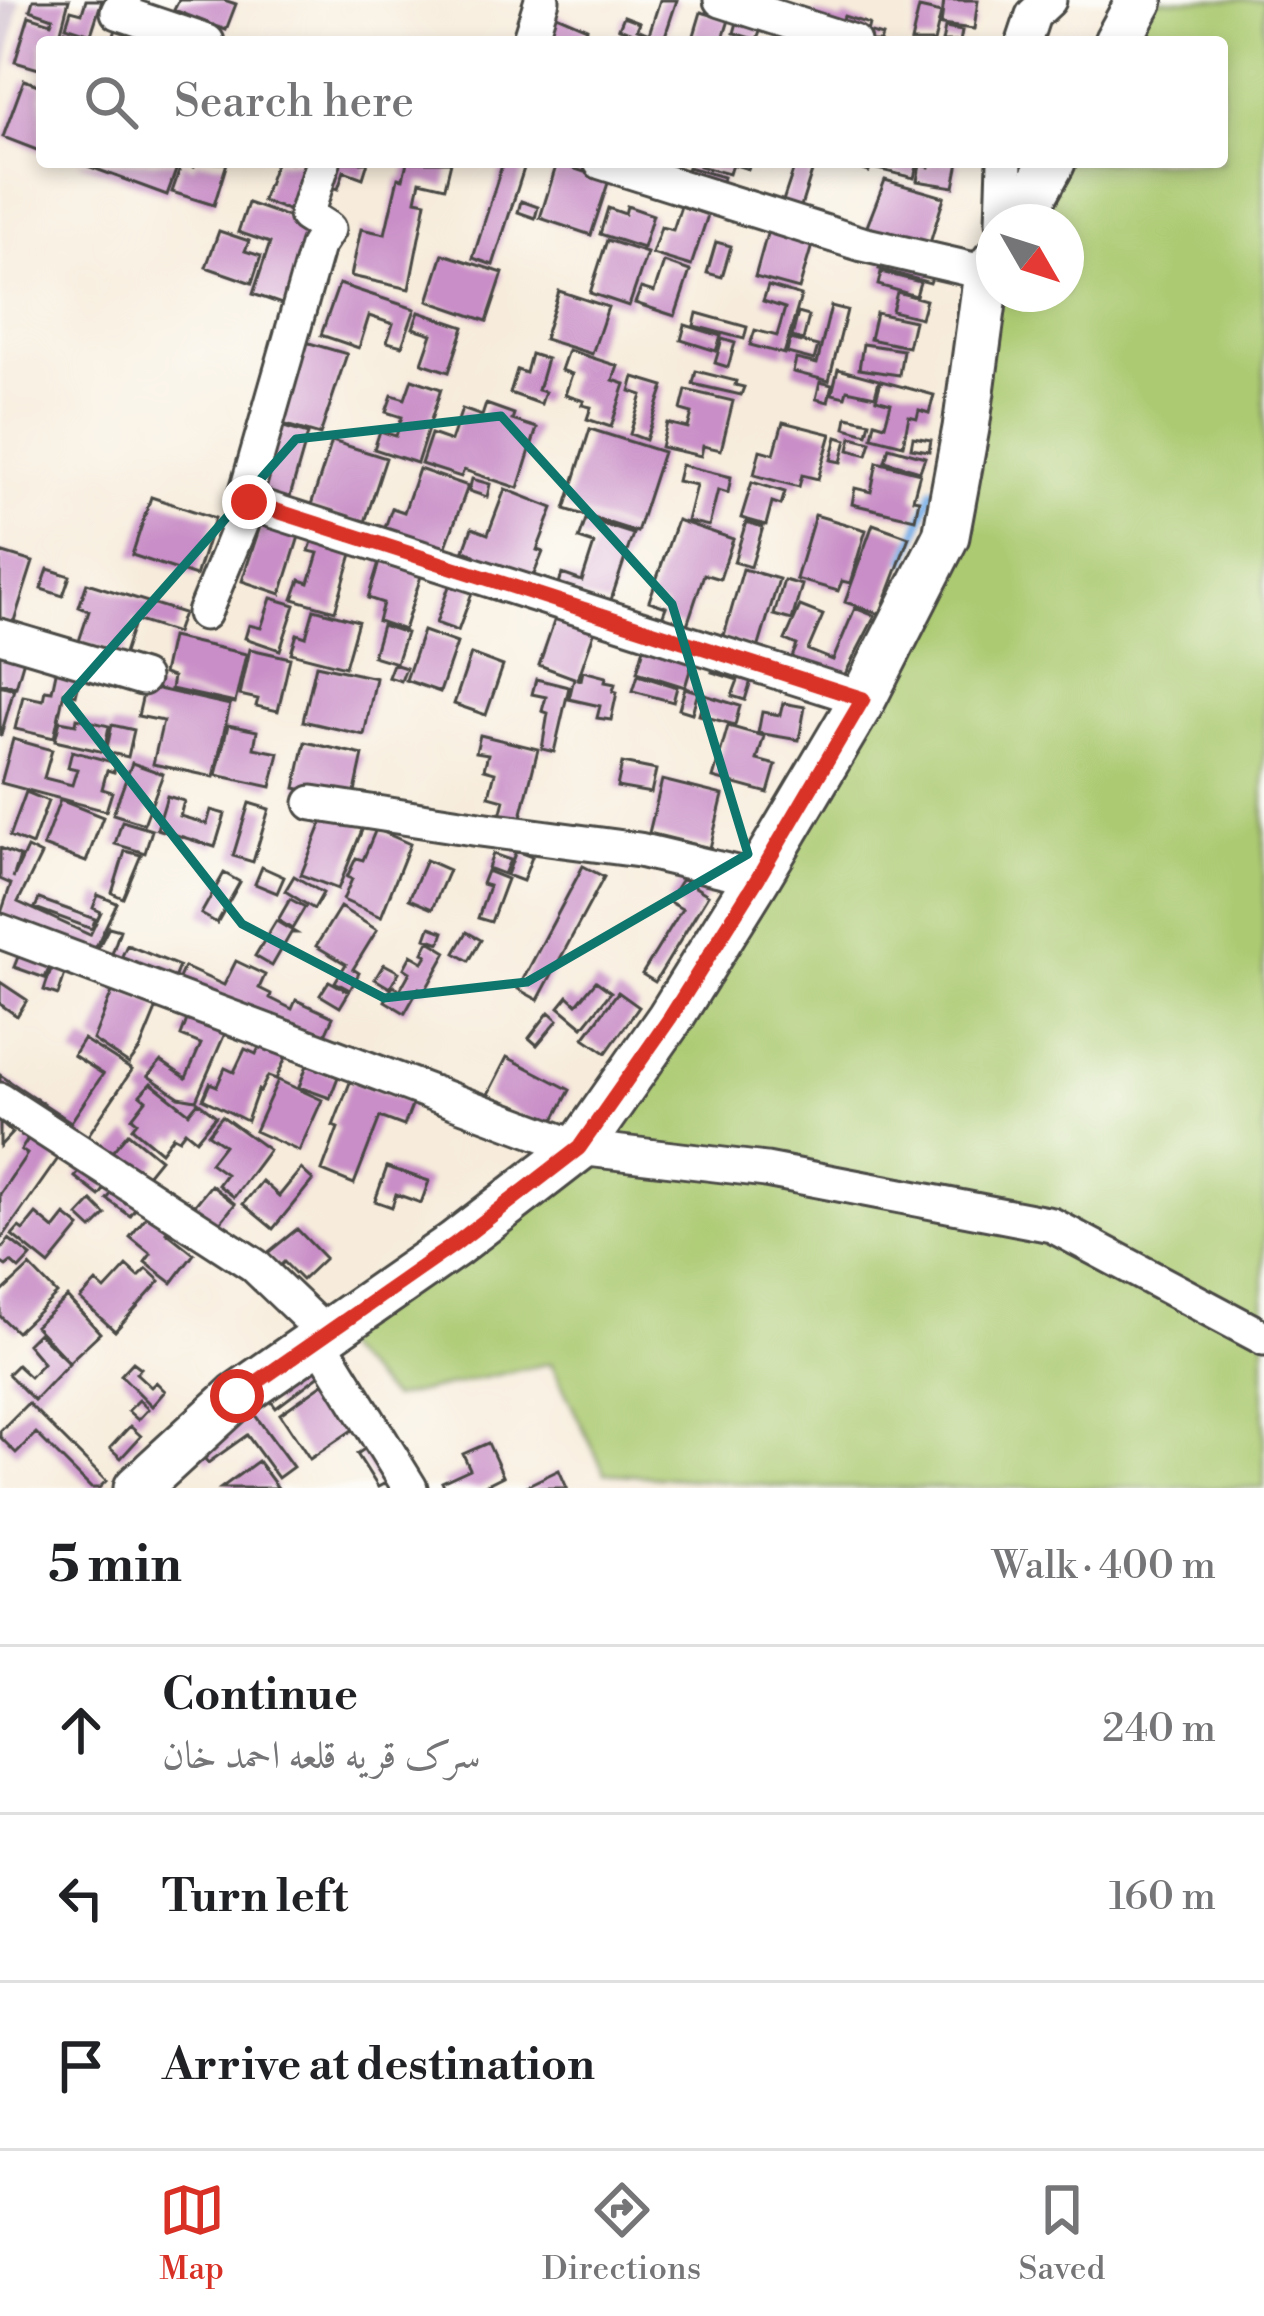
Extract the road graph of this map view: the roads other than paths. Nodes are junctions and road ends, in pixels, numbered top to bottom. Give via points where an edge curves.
1 (124, 0) edge
2 (542, 0) edge
3 (721, 0) edge
4 (1049, 0) edge
5 (1140, 0) edge
6 (189, 36) edge
7 (531, 36) edge
8 (834, 36) edge
9 (1026, 36) edge
10 (1120, 36) edge
11 (321, 168) edge
12 (620, 168) edge
13 (1005, 168) edge
14 (1049, 168) edge
15 (1004, 204) edge
16 (1029, 204) edge
17 (976, 265) edge
18 (984, 312) edge
19 (249, 502) junction
20 (204, 613) dead end
21 (0, 636) edge
22 (142, 678) dead end
23 (863, 699) junction
24 (311, 802) dead end
25 (758, 878) junction
26 (0, 931) edge
27 (0, 1100) edge
28 (579, 1148) junction
29 (322, 1337) junction
30 (1264, 1338) edge
31 (137, 1488) edge
32 (410, 1488) edge

1 - 6 street via 118,12
2 - 7 street
3 - 8 street
4 - 9 street
5 - 10 street
11 - 19 street via 306,215 328,230 317,246
12 - 17 street via 862,244
13 - 15 street
14 - 16 street
18 - 23 street via 946,536
19 - 20 street
19 - 23 street
21 - 22 street
23 - 25 street
24 - 25 street via 639,850
25 - 28 street
26 - 28 street
27 - 29 street via 254,1265
28 - 29 street
28 - 30 street via 766,1170 1052,1225
29 - 31 street via 237,1396
29 - 32 street

